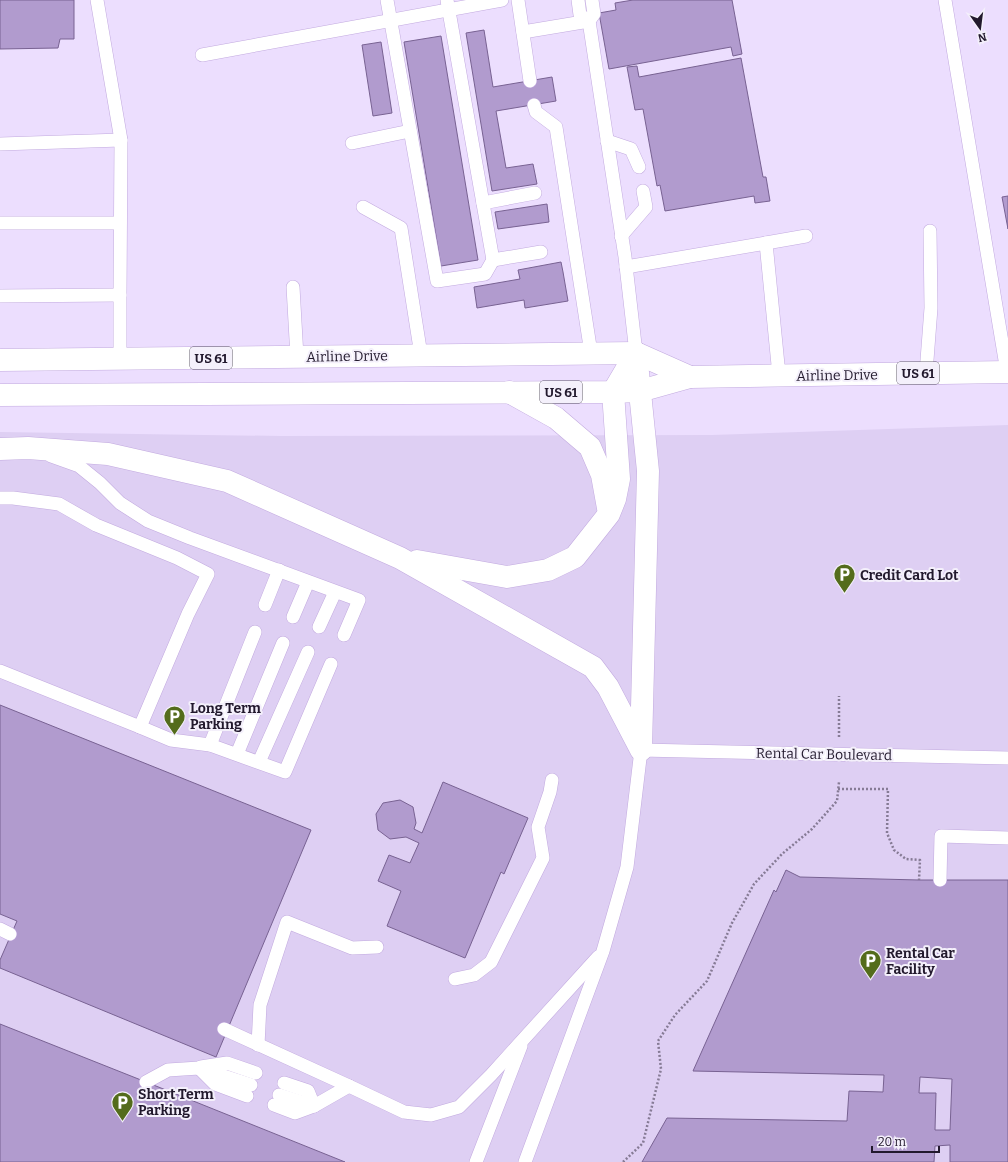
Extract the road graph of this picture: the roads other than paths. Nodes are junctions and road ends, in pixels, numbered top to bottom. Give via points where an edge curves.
1 (97, 0) edge
2 (387, 0) edge
3 (502, 0) edge
4 (518, 0) edge
5 (578, 0) edge
6 (592, 0) edge
7 (945, 0) edge
8 (447, 5) edge
9 (391, 20) junction
10 (589, 21) junction
11 (523, 32) junction
12 (202, 55) dead end
13 (530, 81) dead end
14 (534, 105) dead end
15 (410, 131) junction
16 (121, 140) junction
17 (607, 141) junction
18 (352, 143) dead end
19 (0, 144) edge
20 (639, 167) dead end
21 (643, 191) dead end
22 (535, 193) dead end
23 (483, 202) junction
24 (363, 207) dead end
25 (0, 223) edge
26 (120, 223) junction
27 (930, 231) dead end
28 (621, 236) junction
29 (806, 236) dead end
30 (766, 243) junction
31 (541, 252) dead end
32 (493, 260) junction
33 (626, 267) junction
34 (293, 287) dead end
35 (120, 295) junction
36 (0, 296) edge
37 (636, 353) junction
38 (591, 354) junction
39 (421, 355) junction
40 (297, 357) junction
41 (120, 359) junction
42 (0, 360) edge
43 (1008, 372) edge
44 (926, 373) junction
45 (779, 375) junction
46 (690, 377) junction
47 (640, 391) junction
48 (509, 392) junction
49 (613, 392) junction
50 (0, 395) edge
51 (28, 448) junction
52 (0, 449) edge
53 (0, 498) edge
54 (609, 514) junction
55 (400, 558) junction
56 (279, 570) junction
57 (308, 582) junction
58 (335, 592) junction
59 (265, 605) dead end
60 (293, 618) dead end
61 (319, 627) dead end
62 (255, 632) dead end
63 (344, 635) dead end
64 (283, 643) dead end
65 (308, 652) dead end
66 (331, 664) dead end
67 (0, 671) edge
68 (140, 727) junction
69 (210, 745) junction
70 (641, 750) junction
71 (237, 754) junction
72 (1008, 758) edge
73 (259, 762) junction
74 (552, 780) dead end
75 (1008, 838) edge
76 (940, 880) dead end
77 (377, 947) dead end
78 (603, 951) junction
79 (455, 980) dead end
80 (224, 1029) dead end
81 (524, 1038) junction
82 (258, 1045) junction
83 (199, 1068) junction
84 (256, 1073) dead end
85 (146, 1082) dead end
86 (349, 1086) junction
87 (249, 1090) dead end
88 (314, 1106) junction
89 (476, 1162) edge
90 (525, 1162) edge

1 - 16 lane
2 - 9 lane
3 - 8 lane
4 - 11 lane
5 - 10 lane via 580,15
6 - 10 lane via 594,14
7 - 43 lane
8 - 9 lane
8 - 23 lane
9 - 12 lane
9 - 15 lane
10 - 11 lane
10 - 17 lane
11 - 13 lane
14 - 38 lane via 536,112 556,127
15 - 18 lane
15 - 32 lane via 437,281 485,274
16 - 19 lane
16 - 26 lane
17 - 20 lane via 631,149
17 - 28 lane
21 - 28 lane via 646,207
22 - 23 lane
23 - 32 lane
24 - 39 lane via 401,228
25 - 26 lane
26 - 35 lane
27 - 44 lane via 931,308
28 - 33 lane
29 - 30 lane
30 - 33 lane
30 - 45 lane
31 - 32 lane
33 - 37 lane
34 - 40 lane
35 - 36 lane
35 - 41 lane
37 - 38 main road, Airline Drive / US 61
37 - 46 main road, Airline Drive / US 61
37 - 47 main road
37 - 49 main road
38 - 39 main road, Airline Drive / US 61
39 - 40 main road, Airline Drive / US 61
40 - 41 main road, Airline Drive / US 61
41 - 42 main road, Airline Drive / US 61
43 - 44 main road, Airline Drive / US 61
44 - 45 main road, Airline Drive / US 61
45 - 46 main road, Airline Drive / US 61
46 - 47 main road, Airline Drive / US 61
47 - 49 main road, Airline Drive / US 61
47 - 70 main road via 648,471
48 - 49 main road, Airline Drive / US 61
48 - 50 main road, Airline Drive / US 61
48 - 54 main road via 556,418 590,447 602,475
49 - 54 main road via 619,479
51 - 52 main road
51 - 55 main road via 108,454 227,481
51 - 56 lane via 79,466 120,503 148,520
53 - 68 lane via 59,504 96,525 177,558 208,574 188,614
54 - 55 main road via 575,557 548,570 507,577
55 - 70 main road via 593,667 608,688
56 - 57 lane
56 - 59 lane
57 - 58 lane
57 - 60 lane
58 - 61 lane
58 - 63 lane via 359,600
62 - 69 lane
64 - 71 lane
65 - 73 lane
66 - 73 lane via 285,772
67 - 68 lane
68 - 69 lane via 171,740
69 - 71 lane
70 - 72 lane, Rental Car Boulevard
70 - 78 lane via 627,867
71 - 73 lane
74 - 79 lane via 538,827 543,858 491,962 474,975
75 - 76 lane via 941,836
77 - 82 lane via 352,948 286,922 260,1005
78 - 81 lane
78 - 90 lane
80 - 82 lane
81 - 86 lane via 459,1106 431,1115 404,1112
81 - 89 lane
82 - 86 lane
83 - 84 lane via 227,1063
83 - 85 lane via 168,1070
83 - 87 lane
86 - 88 lane
88 - 88 lane via 295,1113 279,1094 308,1091

